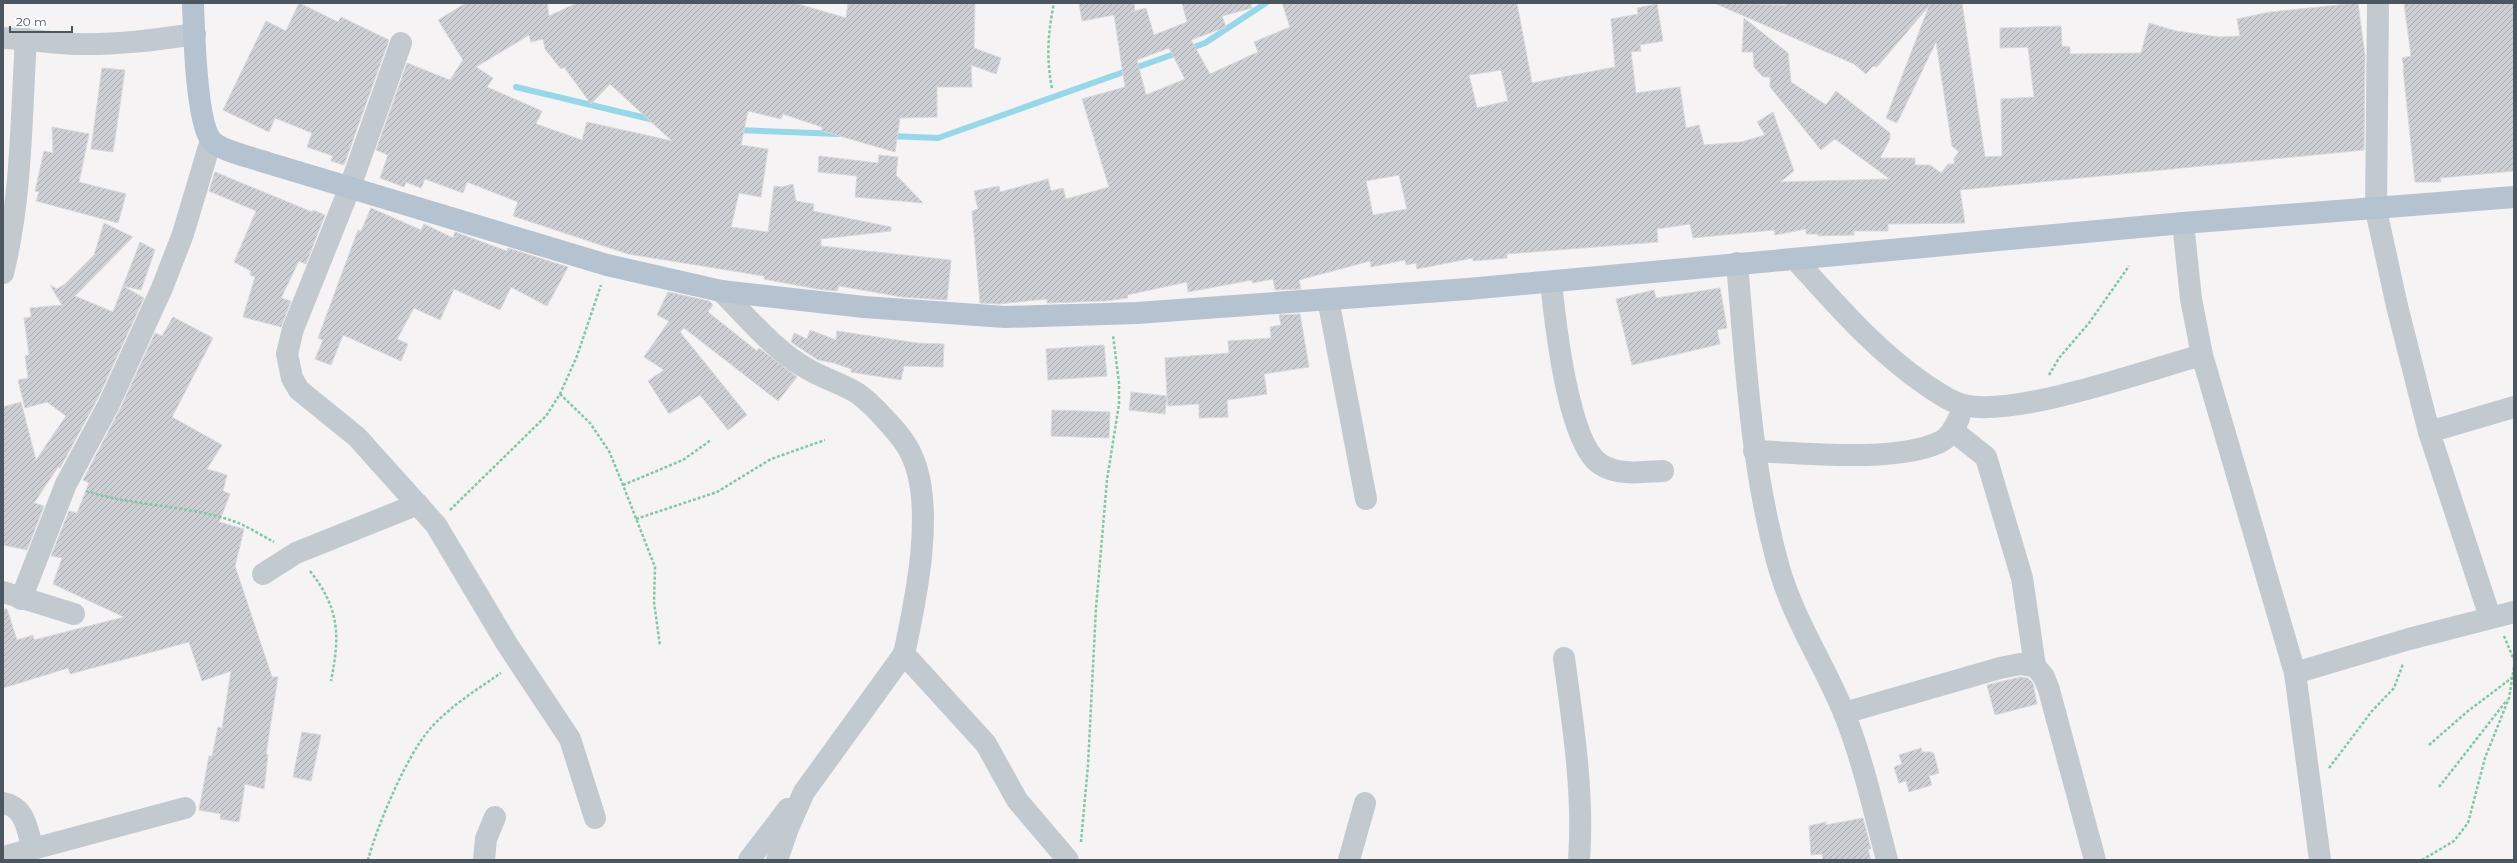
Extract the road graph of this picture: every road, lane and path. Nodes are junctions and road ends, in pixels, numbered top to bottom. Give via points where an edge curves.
1 (193, 3) edge
2 (1054, 3) edge
3 (2378, 3) edge
4 (195, 34) junction
5 (3, 38) edge
6 (26, 39) junction
7 (402, 43) dead end
8 (1052, 88) dead end
9 (212, 140) junction
10 (350, 187) junction
11 (2514, 197) edge
12 (2376, 210) junction
13 (2183, 223) junction
14 (1795, 259) junction
15 (1737, 263) junction
16 (607, 265) junction
17 (2129, 266) dead end
18 (3, 273) edge
19 (1551, 282) junction
20 (721, 290) junction
21 (1328, 299) junction
22 (1109, 314) junction
23 (2202, 355) junction
24 (560, 394) junction
25 (2033, 401) junction
26 (1964, 405) junction
27 (2514, 407) edge
28 (1953, 431) junction
29 (2429, 432) junction
30 (711, 440) dead end
31 (825, 440) dead end
32 (1754, 451) junction
33 (1662, 471) dead end
34 (66, 484) junction
35 (623, 485) junction
36 (1366, 500) dead end
37 (418, 504) junction
38 (636, 519) junction
39 (436, 524) junction
40 (296, 553) junction
41 (263, 574) dead end
42 (12, 595) edge
43 (2514, 612) edge
44 (74, 614) dead end
45 (2490, 617) junction
46 (2410, 639) junction
47 (660, 646) dead end
48 (904, 654) junction
49 (1564, 658) dead end
50 (518, 660) junction
51 (2035, 666) junction
52 (2514, 667) edge
53 (2295, 673) junction
54 (2513, 677) edge
55 (331, 681) dead end
56 (2509, 698) junction
57 (1844, 713) junction
58 (2429, 745) dead end
59 (2440, 787) dead end
60 (2310, 789) junction
61 (804, 792) junction
62 (3, 803) edge
63 (1365, 804) dead end
64 (185, 808) dead end
65 (495, 817) dead end
66 (596, 818) dead end
67 (33, 849) junction
68 (1074, 854) edge
69 (3, 858) edge
70 (368, 860) edge
71 (484, 860) edge
72 (749, 860) edge
73 (777, 860) edge
74 (1349, 860) edge
75 (1579, 860) edge
76 (1888, 860) edge
77 (2095, 860) edge
78 (2320, 860) edge
79 (2422, 860) edge

1 - 4 main road
2 - 8 path via 1048,43 1048,68
3 - 12 street
4 - 6 street via 114,44 75,44
4 - 9 main road via 201,105
5 - 6 street
6 - 18 street via 12,232
7 - 10 street
9 - 10 main road via 236,152
9 - 34 street via 183,234 162,288 109,404
10 - 16 main road
10 - 37 street via 293,329 287,354 289,366 299,390 358,437
11 - 12 main road
12 - 13 main road
12 - 29 street
13 - 14 main road
13 - 23 street via 2191,299
14 - 15 main road
14 - 26 street via 1856,326 1887,355 1947,399
15 - 19 main road
15 - 32 street
16 - 20 main road
16 - 24 path via 577,356
17 - 25 path via 2089,323 2059,358
19 - 21 main road
19 - 33 street via 1556,327 1570,397 1577,426 1588,452 1600,464 1617,471
20 - 22 main road via 864,307 1005,317
20 - 48 street via 760,330 805,368 858,394 869,403 903,440 912,454 920,478 922,516 915,597
21 - 22 main road
21 - 36 street
22 - 68 path via 1118,376 1119,404 1107,480 1096,608 1088,765
23 - 25 street
23 - 53 street
24 - 35 path via 590,423 609,451
24 - 39 path via 546,416
25 - 26 street via 1997,406
26 - 28 street
27 - 29 street
28 - 32 street via 1942,442 1887,453 1848,456
28 - 51 street via 1986,457 2022,578
29 - 45 street
30 - 35 path via 683,460
31 - 38 path via 771,459 717,492
32 - 57 street via 1764,509 1786,592
34 - 40 path via 108,497 146,502 232,521
34 - 42 street
35 - 38 path
37 - 39 street
37 - 40 street
38 - 47 path via 656,572 654,602
39 - 50 street
40 - 41 street
40 - 55 path via 325,594 338,631 338,648
42 - 44 street
43 - 45 street
45 - 46 street
46 - 53 street
46 - 60 path via 2394,688 2372,711 2342,753
48 - 61 street
48 - 68 street via 986,744 1018,800
49 - 75 street via 1574,745
50 - 66 street via 570,739
50 - 70 path via 451,710 418,744 391,801
51 - 57 street via 2020,664 2000,668
51 - 77 street via 2044,677 2049,690
52 - 54 path
53 - 60 street
54 - 56 path
54 - 58 path
56 - 59 path via 2480,732
56 - 79 path via 2486,758 2468,823 2454,840
57 - 76 street
60 - 78 street
61 - 72 street
61 - 73 street
62 - 67 street via 11,804 23,814
63 - 74 street
64 - 67 street
65 - 71 street via 486,839
67 - 69 street

